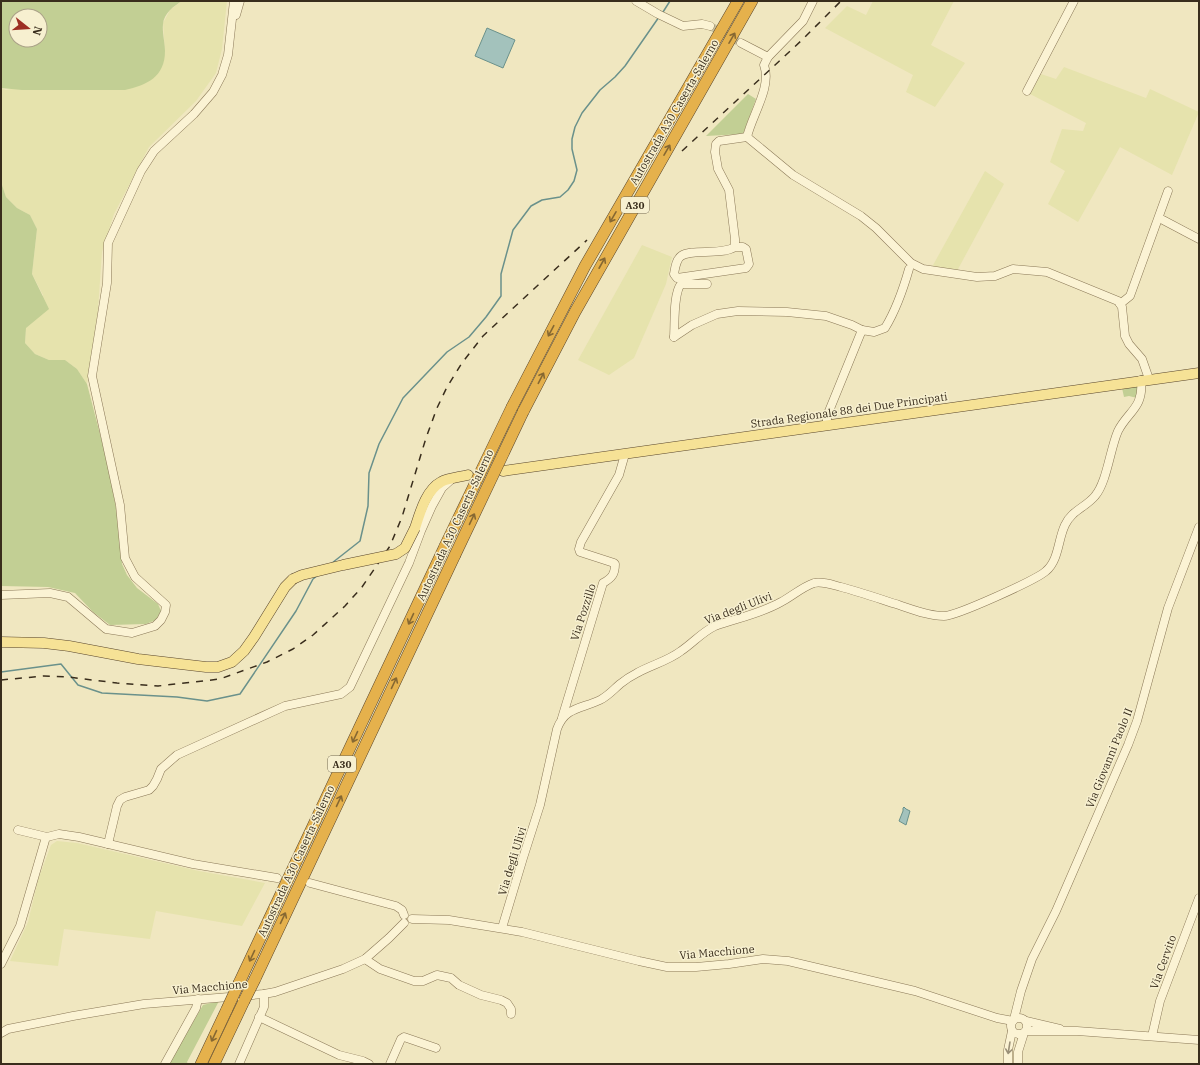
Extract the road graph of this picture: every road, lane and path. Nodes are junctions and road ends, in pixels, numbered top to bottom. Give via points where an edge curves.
1 (234, 1) edge
2 (240, 1) edge
3 (636, 1) edge
4 (738, 1) edge
5 (752, 1) edge
6 (813, 1) edge
7 (1074, 1) edge
8 (231, 21) junction
9 (710, 26) tunnel mouth
10 (740, 43) tunnel mouth
11 (768, 57) junction
12 (1027, 91) dead end
13 (747, 137) junction
14 (1168, 191) dead end
15 (1163, 220) dead end
16 (1199, 238) edge
17 (735, 247) junction
18 (908, 265) junction
19 (707, 284) dead end
20 (1120, 304) junction
21 (862, 330) junction
22 (1199, 373) edge
23 (1145, 380) junction
24 (827, 425) junction
25 (625, 454) junction
26 (503, 471) dead end
27 (468, 476) dead end
28 (453, 478) junction
29 (1199, 527) edge
30 (1, 595) edge
31 (1, 642) edge
32 (562, 718) junction
33 (18, 830) dead end
34 (46, 837) junction
35 (108, 844) junction
36 (277, 878) dead end
37 (310, 883) dead end
38 (1199, 898) edge
39 (404, 919) junction
40 (502, 928) junction
41 (365, 959) junction
42 (1, 964) edge
43 (1021, 991) junction
44 (264, 994) junction
45 (198, 999) junction
46 (244, 1000) junction
47 (511, 1014) dead end
48 (259, 1017) junction
49 (1025, 1020) junction
50 (1013, 1025) junction
51 (1, 1032) edge
52 (1025, 1032) junction
53 (1077, 1032) junction
54 (1152, 1036) junction
55 (1199, 1040) edge
56 (436, 1048) dead end
57 (165, 1064) edge
58 (201, 1064) edge
59 (214, 1064) edge
60 (219, 1064) edge
61 (239, 1064) edge
62 (369, 1064) edge
63 (390, 1064) edge
64 (1008, 1064) edge
65 (1018, 1064) edge

1 - 8 street
2 - 8 street
3 - 9 street via 683,26
4 -> 58 highway, Autostrada A30 Caserta-Salerno / A30, bridge via 585,266 512,407
46 -> 5 highway, Autostrada A30 Caserta-Salerno / A30, bridge via 523,412 586,291
6 - 11 street via 803,21
7 - 12 street
8 - 30 street via 228,55 213,92 194,114 154,151 141,171 108,244 107,283 92,376 120,505 125,558 135,577 166,605 165,612 155,626 132,633 106,630 68,597 50,594
10 - 11 street
11 - 13 street via 764,65 767,73 766,82
13 - 17 street via 720,141 716,144 715,152 718,168 729,190
13 - 18 street via 793,176 861,216 876,228
14 - 20 street via 1130,296
15 - 16 street
17 - 17 street via 731,250 681,256 674,274 677,278 746,268 749,264 746,249
18 - 20 street via 977,277 995,276 1013,269 1047,272
18 - 21 street via 903,288 885,328 874,332
19 - 21 street via 681,284 678,288 674,337 717,314 738,311 826,316
20 - 23 street via 1125,336 1142,359
21 - 24 street via 827,416
22 - 23 main road, Strada Regionale 88 dei Due Principati
23 - 24 main road, Strada Regionale 88 dei Due Principati
23 - 32 street, Via degli Ulivi via 1136,408 1124,420 1118,433 1096,496 1073,514 1064,526 1059,546 1047,571 947,616 918,612 830,584 814,583 780,603 714,627 669,659 635,674 601,700 573,709
24 - 25 main road, Strada Regionale 88 dei Due Principati
25 - 26 main road, Strada Regionale 88 dei Due Principati
25 - 32 street, Via Pozzillo via 618,475 579,549 589,556 614,563 615,569 613,576 603,583
27 - 28 main road
28 - 31 main road, bridge via 436,485 424,503 405,548 396,554 293,579 285,587 244,652 232,662 218,667 206,667 138,659 69,646
28 - 35 street via 442,488 432,506 409,564 350,688 341,694 285,706 177,754 161,769 158,779 149,790 120,800
29 - 43 street, Via Giovanni Paolo II via 1168,608 1128,745 1056,911 1032,959
32 - 40 street, Via degli Ulivi via 557,729 540,805
33 - 34 street
34 - 35 street via 59,834
34 - 42 street via 20,926
35 - 36 street via 192,864
37 - 39 street via 396,906 402,910
38 - 54 street, Via Cervito via 1160,1001
39 - 40 street, Via Macchione via 410,924 412,918 449,920
39 - 41 street, Via Macchione via 389,938
40 - 50 street, Via Macchione via 667,967 696,967 763,958 788,961 915,992
41 - 44 street, Via Macchione via 295,986
41 - 47 street via 380,969 414,981 423,981 438,975 451,978 476,993 507,1003
43 - 49 street via 1021,1008
43 - 50 street, Via Giovanni Paolo II
44 - 45 street, Via Macchione
44 - 48 street via 264,1007
45 - 51 street, Via Macchione via 144,1004
45 - 57 street via 196,1008
46 - 59 highway, A30
46 - 60 highway
48 - 61 street
48 - 62 street via 339,1056
49 - 50 street via 1019,1018
49 - 52 street
49 - 53 street
50 - 52 street via 1019,1035
50 -> 64 street
52 - 53 street
52 - 65 street via 1018,1052
53 - 54 street
54 - 55 street
56 - 63 street via 404,1037

